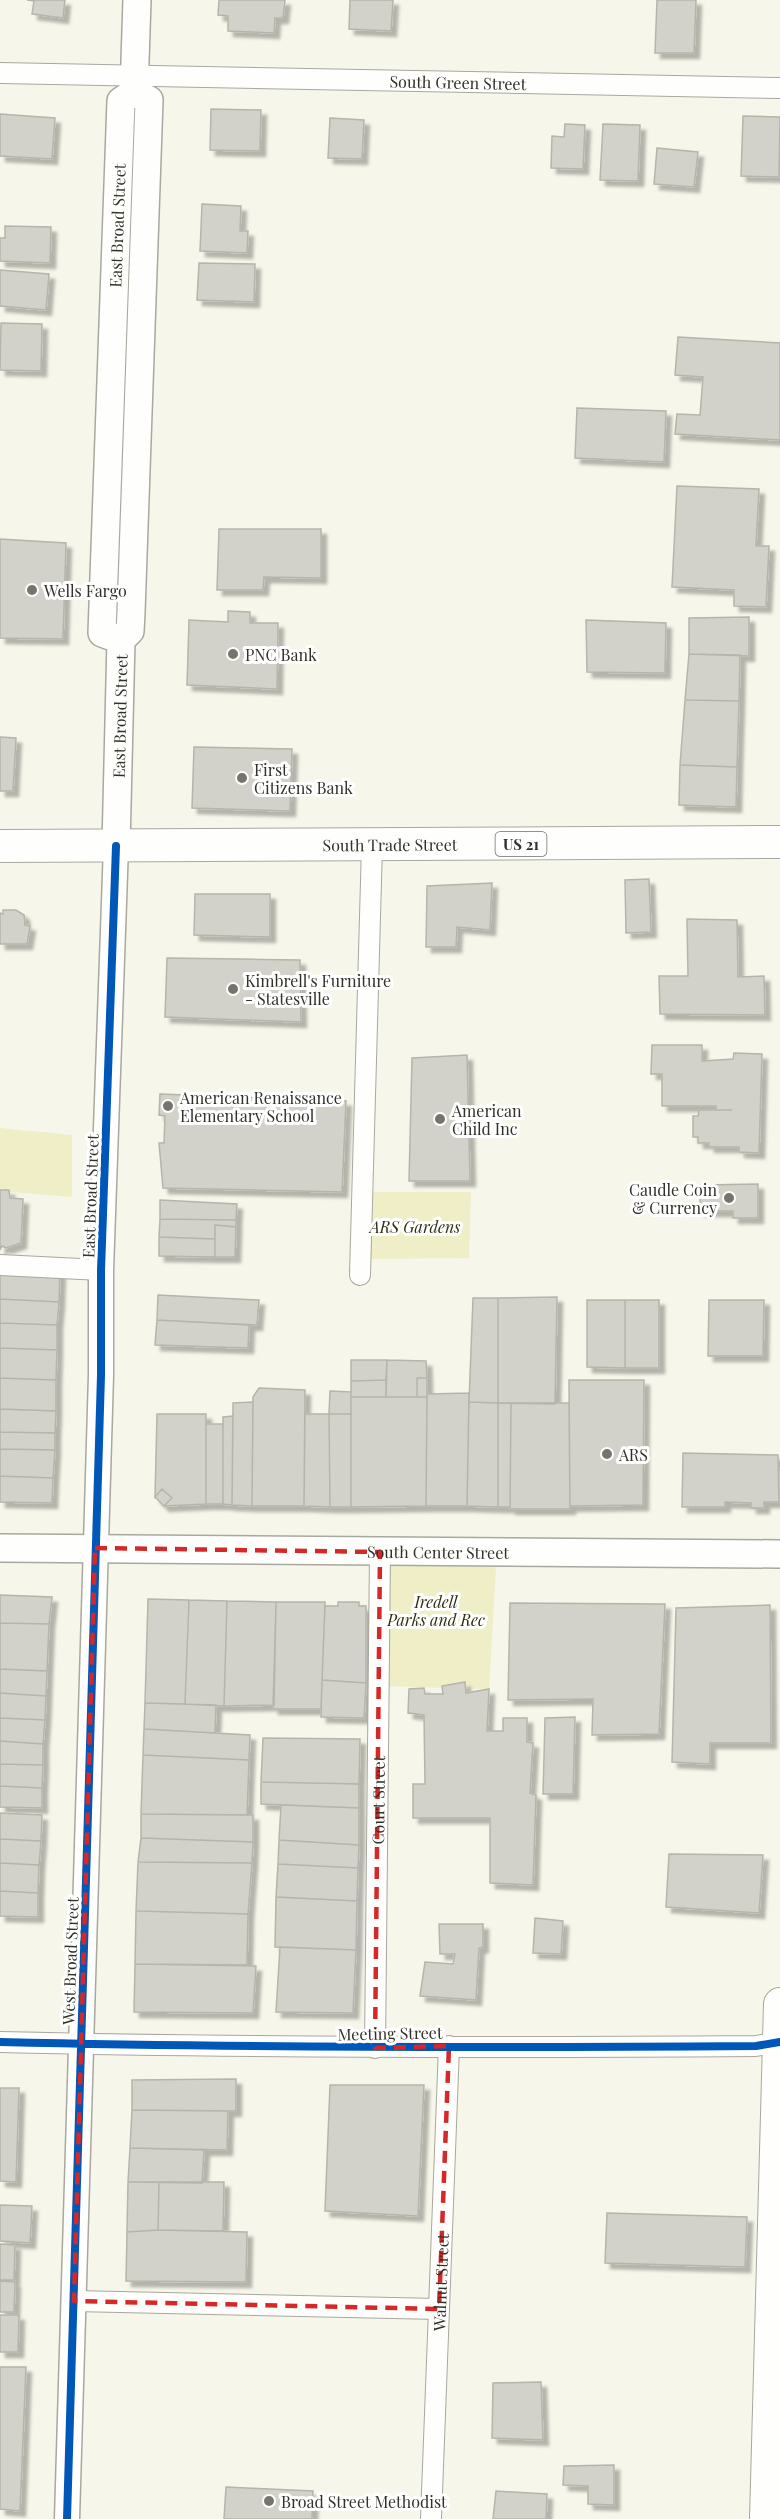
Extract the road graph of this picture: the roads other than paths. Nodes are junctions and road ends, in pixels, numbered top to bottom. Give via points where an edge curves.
1 (137, 0) edge
2 (0, 73) edge
3 (134, 83) junction
4 (780, 88) edge
5 (110, 416) junction
6 (138, 416) junction
7 (121, 640) junction
8 (780, 842) edge
9 (372, 845) junction
10 (0, 846) edge
11 (116, 846) junction
12 (0, 1265) edge
13 (101, 1270) junction
14 (360, 1275) dead end
15 (0, 1548) edge
16 (95, 1548) junction
17 (380, 1552) junction
18 (780, 1554) edge
19 (780, 2004) edge
20 (0, 2042) edge
21 (779, 2042) edge
22 (81, 2044) junction
23 (449, 2046) junction
24 (375, 2048) junction
25 (74, 2301) junction
26 (439, 2309) junction
27 (771, 2516) edge
28 (68, 2519) edge
29 (431, 2519) edge

1 - 3 main road, East Broad Street
2 - 3 street, South Green Street
3 - 4 street, South Green Street
3 - 5 main road, East Broad Street via 121,101
3 - 6 main road, East Broad Street via 149,100
5 - 6 main road
5 - 7 main road, East Broad Street via 102,633
6 - 7 main road, East Broad Street via 130,631
7 - 11 main road, East Broad Street
8 - 9 main road, South Trade Street / US 21
9 - 11 main road, South Trade Street / US 21
9 - 14 street
10 - 11 main road, South Trade Street / US 21
11 - 13 street, East Broad Street
12 - 13 street
13 - 16 street, East Broad Street
15 - 16 main road, South Center Street
16 - 17 main road, South Center Street
16 - 22 street, West Broad Street
17 - 18 main road, South Center Street
17 - 24 street, Court Street
19 - 21 main road
20 - 22 street, Meeting Street
21 - 23 street, Meeting Street via 756,2046
21 - 27 main road
22 - 24 street, Meeting Street
22 - 25 street, West Broad Street
23 - 24 street, Meeting Street
23 - 26 street, Walnut Street
25 - 26 street
25 - 28 street, West Broad Street
26 - 29 street, Walnut Street

